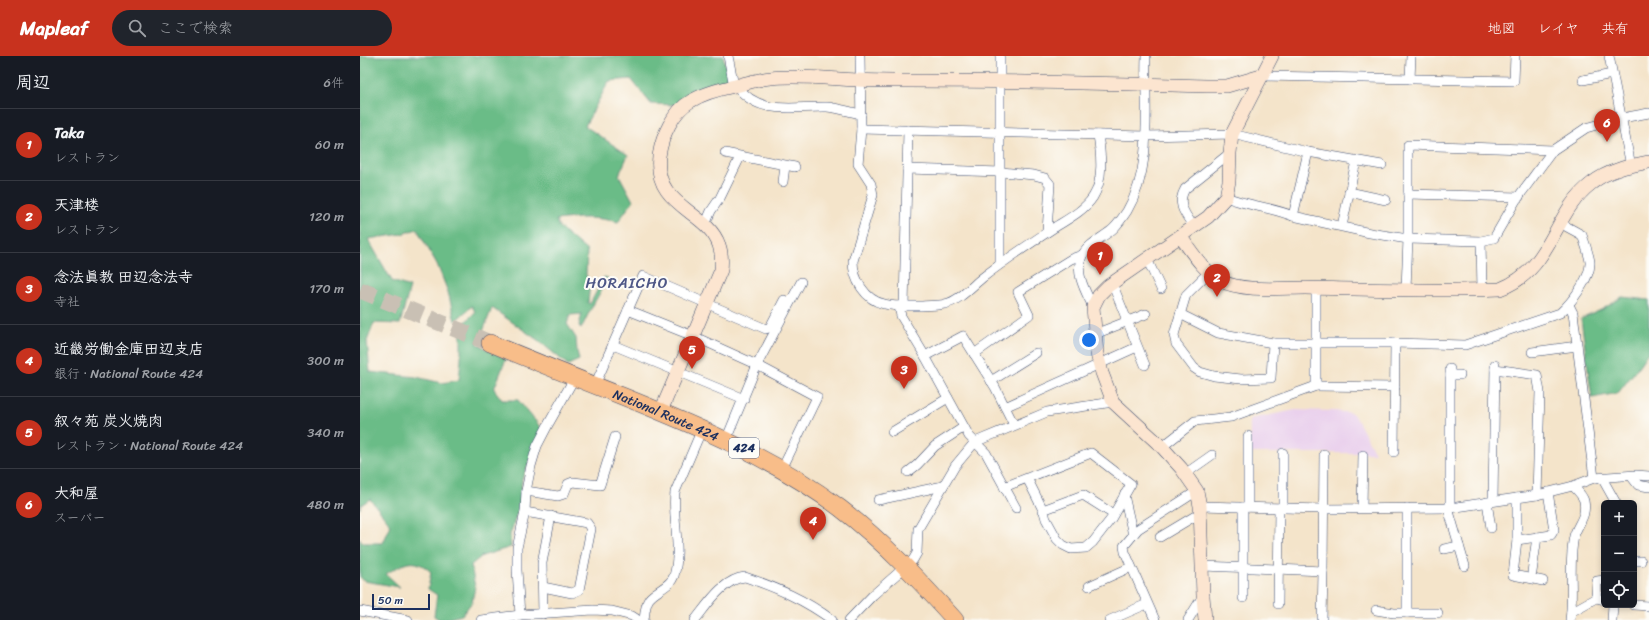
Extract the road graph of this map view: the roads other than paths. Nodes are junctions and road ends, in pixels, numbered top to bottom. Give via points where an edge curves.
1 (728, 56) edge
2 (860, 56) edge
3 (1000, 56) edge
4 (1146, 56) edge
5 (1272, 56) edge
6 (1411, 56) edge
7 (1515, 56) edge
8 (1608, 56) edge
9 (1612, 74) junction
10 (1261, 76) junction
11 (1410, 79) junction
12 (1583, 80) dead end
13 (860, 81) junction
14 (1000, 81) junction
15 (1145, 84) junction
16 (735, 86) junction
17 (1649, 113) edge
18 (861, 114) junction
19 (1622, 118) junction
20 (861, 129) junction
21 (908, 130) junction
22 (1000, 133) junction
23 (1232, 134) junction
24 (1098, 135) junction
25 (1146, 136) junction
26 (1553, 150) junction
27 (1308, 152) junction
28 (725, 153) dead end
29 (1230, 153) junction
30 (740, 157) junction
31 (1356, 161) junction
32 (1649, 162) edge
33 (1382, 165) dead end
34 (1631, 166) junction
35 (907, 169) junction
36 (1000, 172) junction
37 (783, 182) dead end
38 (1349, 192) junction
39 (1408, 194) junction
40 (1226, 197) junction
41 (1519, 197) junction
42 (1386, 200) dead end
43 (1293, 216) junction
44 (1560, 223) junction
45 (705, 225) junction
46 (1342, 226) junction
47 (1194, 227) junction
48 (1048, 232) junction
49 (1180, 236) junction
50 (1408, 240) junction
51 (1481, 241) junction
52 (1082, 255) junction
53 (1148, 259) junction
54 (1000, 264) junction
55 (1208, 273) junction
56 (801, 282) dead end
57 (1112, 283) junction
58 (1161, 288) dead end
59 (1316, 288) junction
60 (1406, 289) junction
61 (1482, 290) junction
62 (784, 300) dead end
63 (707, 305) junction
64 (1569, 305) junction
65 (902, 306) junction
66 (1093, 308) junction
67 (628, 310) junction
68 (1146, 314) dead end
69 (1180, 314) junction
70 (1127, 321) junction
71 (1095, 334) junction
72 (693, 336) junction
73 (490, 343) tunnel mouth
74 (1273, 343) junction
75 (1316, 343) junction
76 (1395, 343) junction
77 (613, 345) junction
78 (1577, 346) junction
79 (1137, 347) junction
80 (1532, 352) dead end
81 (1036, 353) dead end
82 (974, 354) junction
83 (925, 356) junction
84 (1100, 363) junction
85 (757, 365) junction
86 (1145, 365) dead end
87 (678, 372) junction
88 (1460, 375) dead end
89 (575, 377) junction
90 (991, 381) junction
91 (595, 385) junction
92 (1316, 386) junction
93 (1395, 387) junction
94 (948, 398) junction
95 (744, 399) junction
96 (1113, 402) junction
97 (1005, 407) junction
98 (660, 411) junction
99 (1014, 425) junction
100 (964, 427) junction
101 (702, 429) junction
102 (892, 432) dead end
103 (1248, 436) dead end
104 (615, 437) dead end
105 (726, 440) junction
106 (975, 442) junction
107 (1162, 447) junction
108 (1394, 452) dead end
109 (1283, 453) dead end
110 (1324, 454) dead end
111 (1212, 455) dead end
112 (1363, 455) dead end
113 (782, 469) junction
114 (908, 472) dead end
115 (1185, 474) junction
116 (1631, 476) junction
117 (1649, 476) edge
118 (1026, 478) junction
119 (1598, 478) junction
120 (943, 486) junction
121 (1574, 486) junction
122 (1004, 487) junction
123 (1649, 487) edge
124 (1197, 491) junction
125 (526, 492) junction
126 (1548, 492) junction
127 (1124, 494) junction
128 (1537, 495) junction
129 (1517, 498) junction
130 (878, 500) dead end
131 (1614, 500) edge
132 (1490, 502) junction
133 (1245, 507) junction
134 (1016, 508) dead end
135 (1281, 508) junction
136 (1362, 508) junction
137 (1407, 508) junction
138 (1449, 508) junction
139 (1323, 509) junction
140 (1043, 510) junction
141 (1200, 510) junction
142 (525, 512) junction
143 (1113, 514) junction
144 (551, 516) junction
145 (1491, 528) dead end
146 (1133, 535) junction
147 (1160, 537) dead end
148 (1537, 537) junction
149 (1517, 540) junction
150 (1459, 546) junction
151 (1444, 549) dead end
152 (906, 566) junction
153 (1203, 566) junction
154 (1465, 566) dead end
155 (1131, 567) junction
156 (1243, 567) junction
157 (1278, 569) junction
158 (1323, 571) junction
159 (1532, 572) dead end
160 (1601, 580) edge
161 (1543, 581) dead end
162 (1089, 586) dead end
163 (544, 587) junction
164 (1203, 596) junction
165 (1243, 598) dead end
166 (1600, 599) edge
167 (1147, 604) junction
168 (1278, 604) dead end
169 (1637, 605) edge
170 (1649, 606) edge
171 (1613, 608) edge
172 (1376, 610) dead end
173 (360, 611) edge
174 (1407, 613) junction
175 (1438, 613) dead end
176 (543, 614) junction
177 (520, 615) junction
178 (1570, 616) edge
179 (1204, 617) edge
180 (408, 620) edge
181 (481, 620) edge
182 (638, 620) edge
183 (644, 620) edge
184 (695, 620) edge
185 (832, 620) edge
186 (849, 620) edge
187 (955, 620) edge
188 (1110, 620) edge
189 (1155, 620) edge
190 (1188, 620) edge
191 (1322, 620) edge
192 (1612, 620) edge

1 - 16 street
2 - 13 street
3 - 14 street
4 - 15 street
5 - 10 street
6 - 11 street
7 - 11 street via 1514,81
8 - 9 street
9 - 12 street
9 - 19 street
10 - 11 street
10 - 15 street via 1228,86
10 - 23 street
13 - 14 street
13 - 16 street via 792,77 769,78
13 - 18 street
14 - 15 street
14 - 22 street
15 - 25 street
16 - 18 street via 754,103 769,108 832,108
16 - 45 street via 708,93 677,112 659,156 663,183 670,195
17 - 19 street
18 - 20 street
19 - 26 street via 1586,128
19 - 34 street
20 - 21 street
20 - 65 street via 858,164 871,184 873,195 853,261 854,275 868,296 883,304
21 - 22 street
21 - 35 street
22 - 24 street
22 - 36 street
23 - 25 street
23 - 27 street
23 - 29 street
24 - 25 street
24 - 48 street via 1101,149 1100,177 1096,190 1084,207
25 - 52 street via 1143,166 1134,198 1114,228
26 - 39 street via 1408,145
26 - 41 street
27 - 31 street
27 - 43 street
28 - 30 street
29 - 40 street
29 - 47 street via 1182,194 1181,206
30 - 37 street via 790,167
30 - 45 street
31 - 33 street
31 - 38 street
32 - 34 street
34 - 44 street via 1609,173 1592,183 1578,196
35 - 36 street
35 - 65 street
36 - 48 street via 1034,175 1045,178 1050,184
36 - 54 street
38 - 42 street
38 - 46 street
39 - 41 street
39 - 50 street
40 - 43 street via 1241,204
40 - 47 street via 1208,217
41 - 51 street via 1494,238
43 - 46 street
44 - 61 street via 1538,262 1526,274 1514,284 1500,289
44 - 64 street via 1582,235 1590,263 1587,276
45 - 63 street via 712,231 719,244 722,257 721,270
46 - 50 street
47 - 49 street
48 - 54 street
49 - 53 street
49 - 55 street
50 - 51 street
50 - 60 street
51 - 61 street
52 - 66 street via 1080,276
52 - 82 street via 1071,259 1018,292 1029,315
53 - 57 street
53 - 58 street
54 - 65 street via 946,304
55 - 59 street via 1222,281 1250,287
55 - 69 street via 1186,295
56 - 85 street
57 - 66 street via 1099,295
57 - 70 street
59 - 60 street
59 - 75 street
60 - 61 street
62 - 63 street via 770,327 766,329
63 - 67 street via 643,276
63 - 72 street
64 - 76 street via 1560,313 1465,345
64 - 78 street
65 - 83 street via 901,316
66 - 71 street
67 - 72 street
67 - 77 street
68 - 70 street
69 - 74 street via 1218,333
69 - 74 street via 1174,335 1176,344 1200,372 1241,379 1271,378
70 - 71 street
70 - 79 street
71 - 84 street
72 - 85 street
72 - 87 street
73 - 89 highway, National Route 424 / 424
74 - 75 street
75 - 76 street
75 - 92 street
76 - 93 street
77 - 87 street
77 - 91 street
78 - 80 street
78 - 119 street
79 - 84 street
79 - 86 street
81 - 90 street
82 - 83 street via 963,336
82 - 90 street
83 - 94 street
84 - 96 street
84 - 97 street
85 - 95 street
85 - 113 street via 817,397
87 - 95 street
87 - 98 street
88 - 138 street via 1450,372
89 - 91 highway, National Route 424 / 424
89 - 125 street via 537,446
90 - 97 street
91 - 98 highway, National Route 424 / 424
92 - 93 street
92 - 107 street via 1231,417 1194,421
93 - 108 street
94 - 100 street
94 - 102 street
95 - 105 street
96 - 99 street via 1047,412
96 - 107 street
97 - 99 street
98 - 101 highway, National Route 424 / 424
99 - 106 street
100 - 106 street
100 - 114 street via 935,446
101 - 105 highway, National Route 424 / 424
101 - 183 street via 675,492 677,540 674,576 648,600
103 - 133 street
104 - 125 street via 600,485 573,482 568,484 564,494 558,496
105 - 113 highway, National Route 424 / 424
106 - 120 street via 955,466
106 - 122 street via 986,453
107 - 115 street
109 - 135 street
110 - 139 street
111 - 115 street
112 - 136 street
113 - 152 highway, National Route 424 / 424 via 840,508
115 - 124 street
116 - 117 street
116 - 119 street
116 - 123 street via 1638,485
118 - 122 street
118 - 127 street via 1091,453 1131,484
118 - 140 street
119 - 121 street
119 - 131 street
120 - 130 street
120 - 152 street via 918,529 917,553
121 - 126 street
121 - 178 street via 1584,500 1584,507 1583,519 1574,536 1571,559
122 - 134 street
124 - 141 street
124 - 146 street via 1138,529
125 - 142 street
126 - 128 street
126 - 148 street via 1554,530 1551,535
127 - 143 street
127 - 146 street
128 - 129 street
128 - 132 street via 1540,392 1537,376 1495,366
129 - 132 street
129 - 149 street
132 - 138 street
132 - 145 street
133 - 135 street
133 - 141 street
133 - 156 street
135 - 139 street
135 - 157 street
136 - 137 street
136 - 139 street
137 - 138 street
137 - 174 street
138 - 150 street
139 - 158 street
140 - 143 street via 1083,495
140 - 143 street via 1057,539 1071,549 1086,548
141 - 147 street
141 - 153 street
142 - 144 street
142 - 177 street via 517,548
144 - 163 street via 542,563
144 - 163 street via 586,523 591,529 579,590 572,593
146 - 155 street via 1124,546
148 - 149 street
148 - 159 street
149 - 161 street via 1513,575
150 - 151 street
150 - 154 street
152 - 186 street
152 - 187 highway, National Route 424 / 424
153 - 156 street
153 - 164 street
155 - 162 street
155 - 167 street
156 - 157 street
156 - 165 street
157 - 158 street
157 - 168 street
158 - 191 street
160 - 166 street via 1597,581
163 - 176 street
164 - 179 street
164 - 190 street
166 - 178 street
167 - 188 street
167 - 189 street
169 - 170 street
171 - 192 street
172 - 174 street via 1394,614
173 - 180 street
174 - 175 street
176 - 177 street
176 - 182 street via 612,611
177 - 181 street
184 - 185 street via 723,588 736,578 745,577 799,598

